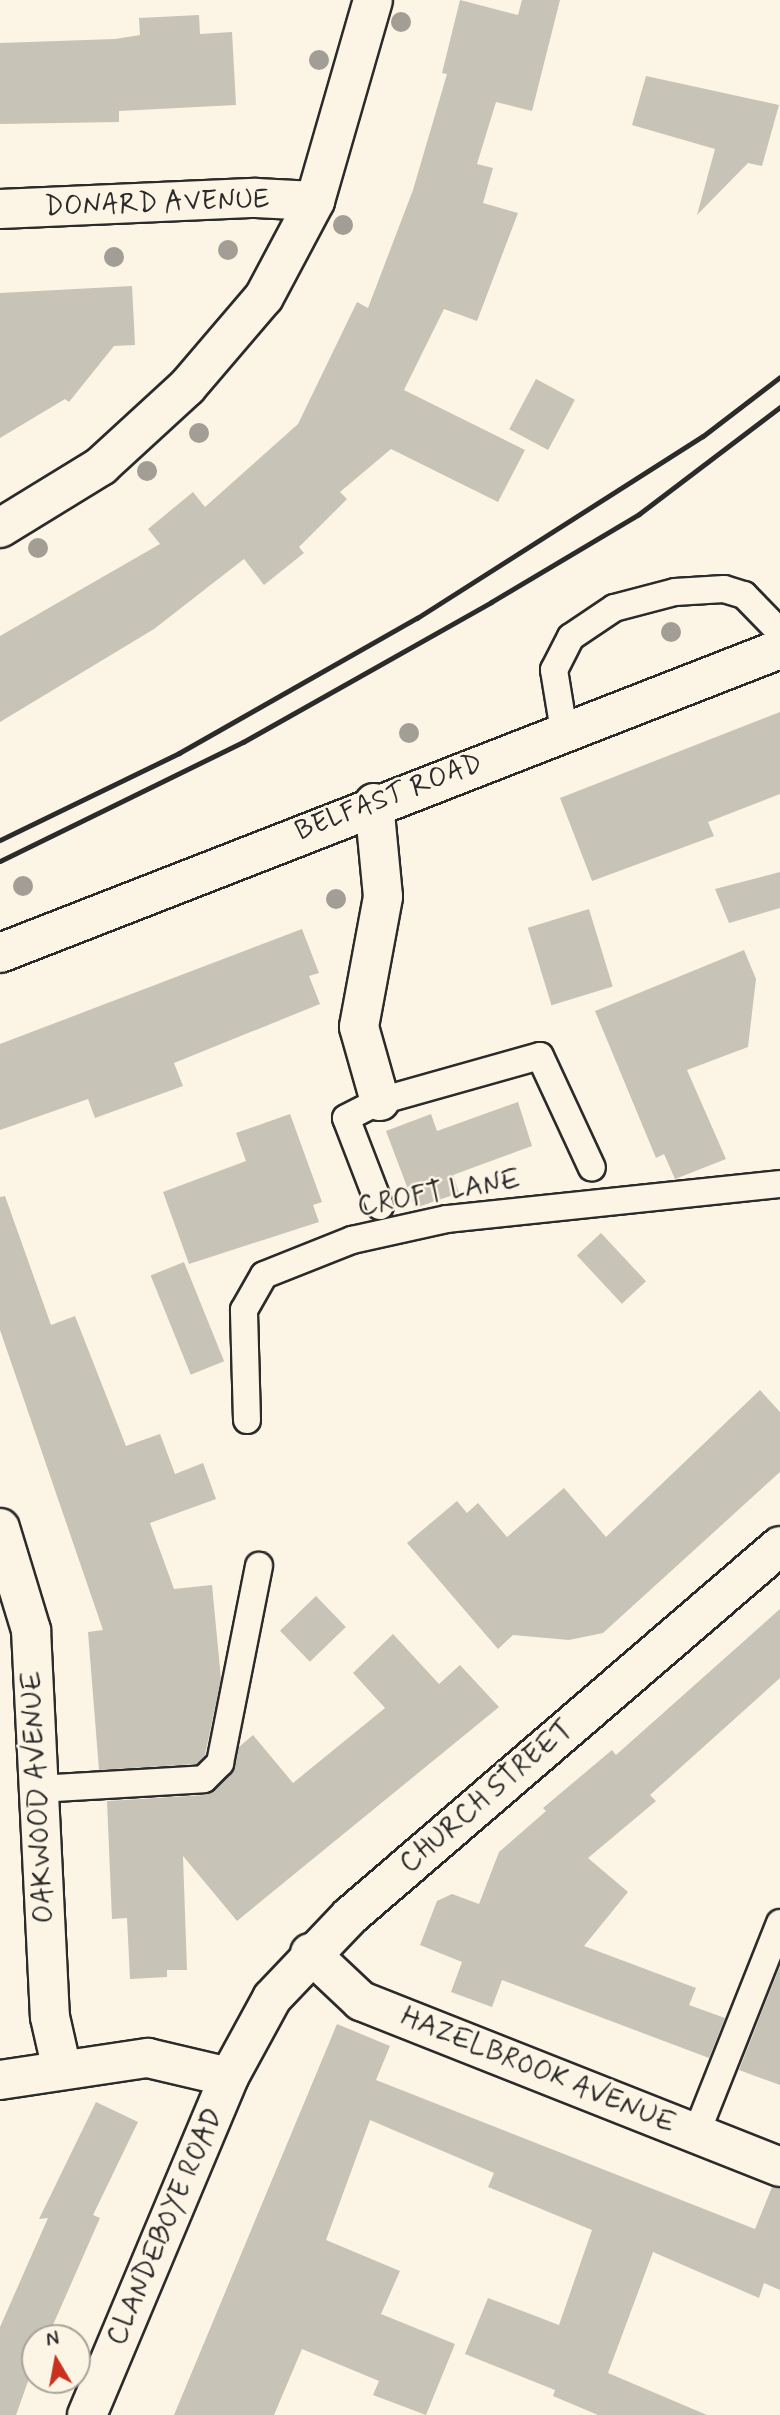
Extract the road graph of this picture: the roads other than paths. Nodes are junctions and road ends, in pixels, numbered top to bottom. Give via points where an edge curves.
1 (373, 0) edge
2 (315, 201) junction
3 (0, 209) edge
4 (0, 528) edge
5 (780, 632) edge
6 (780, 649) edge
7 (564, 731) junction
8 (374, 803) junction
9 (0, 953) edge
10 (380, 1101) junction
11 (592, 1168) dead end
12 (780, 1184) edge
13 (380, 1206) dead end
14 (247, 1420) dead end
15 (0, 1528) edge
16 (780, 1546) edge
17 (259, 1566) dead end
18 (9, 1585) edge
19 (37, 1789) junction
20 (780, 1923) edge
21 (310, 1953) junction
22 (62, 2070) junction
23 (229, 2077) junction
24 (0, 2080) edge
25 (695, 2134) junction
26 (780, 2167) edge
27 (87, 2415) edge

1 - 2 street
2 - 3 street, DONARD AVENUE
2 - 4 street via 264,297 187,387 101,466
5 - 7 lane via 744,595 724,589 675,592 614,608 571,637 554,670
6 - 7 street, BELFAST ROAD
7 - 8 street, BELFAST ROAD
8 - 9 street, BELFAST ROAD
8 - 10 street via 383,897 359,1027
10 - 11 lane via 540,1056
10 - 13 lane via 346,1118
12 - 14 lane, CROFT LANE via 447,1219 352,1240 264,1275 244,1310
15 - 18 street, OAKWOOD AVENUE
16 - 21 street, CHURCH STREET
17 - 19 lane via 220,1763 204,1779
18 - 19 street, OAKWOOD AVENUE via 31,1630
19 - 22 street, OAKWOOD AVENUE via 50,2017
20 - 25 lane
21 - 23 street, CHURCH STREET via 259,2018
21 - 25 street, HAZELBROOK AVENUE via 361,2001
22 - 23 street via 148,2059
22 - 24 street
23 - 27 street, CLANDEBOYE ROAD
25 - 26 street, HAZELBROOK AVENUE

